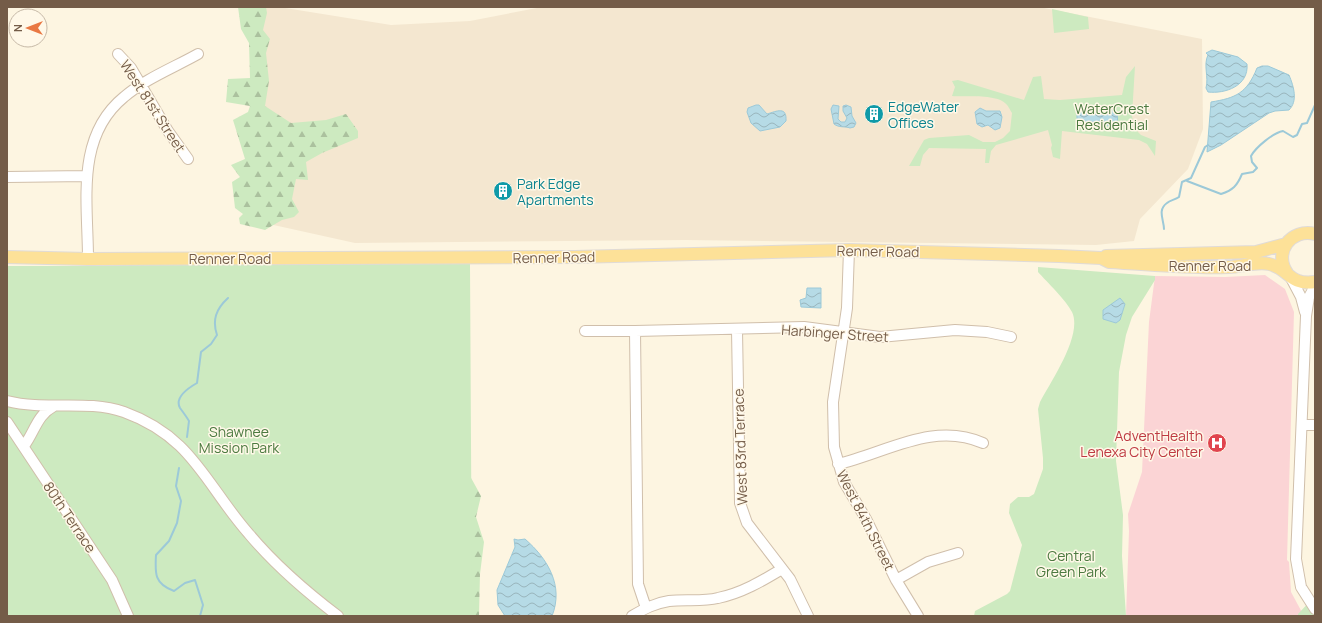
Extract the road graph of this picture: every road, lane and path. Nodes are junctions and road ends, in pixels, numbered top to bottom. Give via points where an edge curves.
1 (118, 54) dead end
2 (198, 54) dead end
3 (142, 85) junction
4 (188, 159) dead end
5 (87, 176) junction
6 (7, 177) edge
7 (1315, 234) edge
8 (1286, 244) junction
9 (849, 250) junction
10 (7, 257) edge
11 (1101, 258) junction
12 (88, 259) junction
13 (1289, 276) junction
14 (1315, 282) edge
15 (1315, 286) edge
16 (1306, 316) junction
17 (737, 330) junction
18 (585, 331) dead end
19 (635, 332) junction
20 (844, 332) junction
21 (1011, 337) dead end
22 (7, 401) edge
23 (55, 405) junction
24 (7, 422) edge
25 (1302, 425) junction
26 (1315, 425) edge
27 (983, 443) dead end
28 (24, 446) junction
29 (838, 464) junction
30 (958, 553) dead end
31 (782, 569) junction
32 (896, 580) junction
33 (1313, 607) edge
34 (646, 608) junction
35 (128, 616) edge
36 (338, 616) edge
37 (632, 616) edge
38 (808, 616) edge
39 (918, 616) edge

1 - 3 street, West 81st Street
2 - 3 street
3 - 4 street, West 81st Street
3 - 5 street via 115,105 102,122 89,152
5 - 6 street
5 - 12 street
7 - 8 main road, Renner Road via 1298,234
8 - 11 main road, Renner Road via 1256,252 1109,255
8 - 13 main road via 1281,257 1282,266
9 - 11 main road, Renner Road
9 - 12 main road, Renner Road via 575,257
9 - 20 street, West 84th Street
10 - 12 main road, Renner Road
11 - 13 main road, Renner Road via 1110,262 1228,268 1268,264
13 - 14 main road, Renner Road via 1306,283
13 - 16 street via 1301,297
15 - 16 street via 1309,297
16 - 25 street
17 - 19 street, Harbinger Street
17 - 20 street, Harbinger Street via 804,328
17 - 31 street, West 83rd Terrace via 740,503 747,523
18 - 19 street, Harbinger Street
19 - 34 street via 638,584
20 - 21 street, Harbinger Street via 896,337 956,330
20 - 29 street, West 84th Street via 834,402 833,432
22 - 23 street via 27,405
23 - 28 street via 40,416
23 - 36 street via 93,405 109,408 146,421 165,432 189,454 230,511 266,554 289,577
24 - 28 street, 80th Terrace
25 - 26 street
25 - 33 street via 1296,559 1301,588
27 - 29 street via 961,437 932,435 905,442 861,459
28 - 35 street, 80th Terrace via 112,580
29 - 32 street, West 84th Street via 844,482 866,519
30 - 32 street via 928,562
31 - 34 street via 734,594 708,600 668,601
31 - 38 street, West 83rd Terrace via 790,579
32 - 39 street, West 84th Street
34 - 37 street

